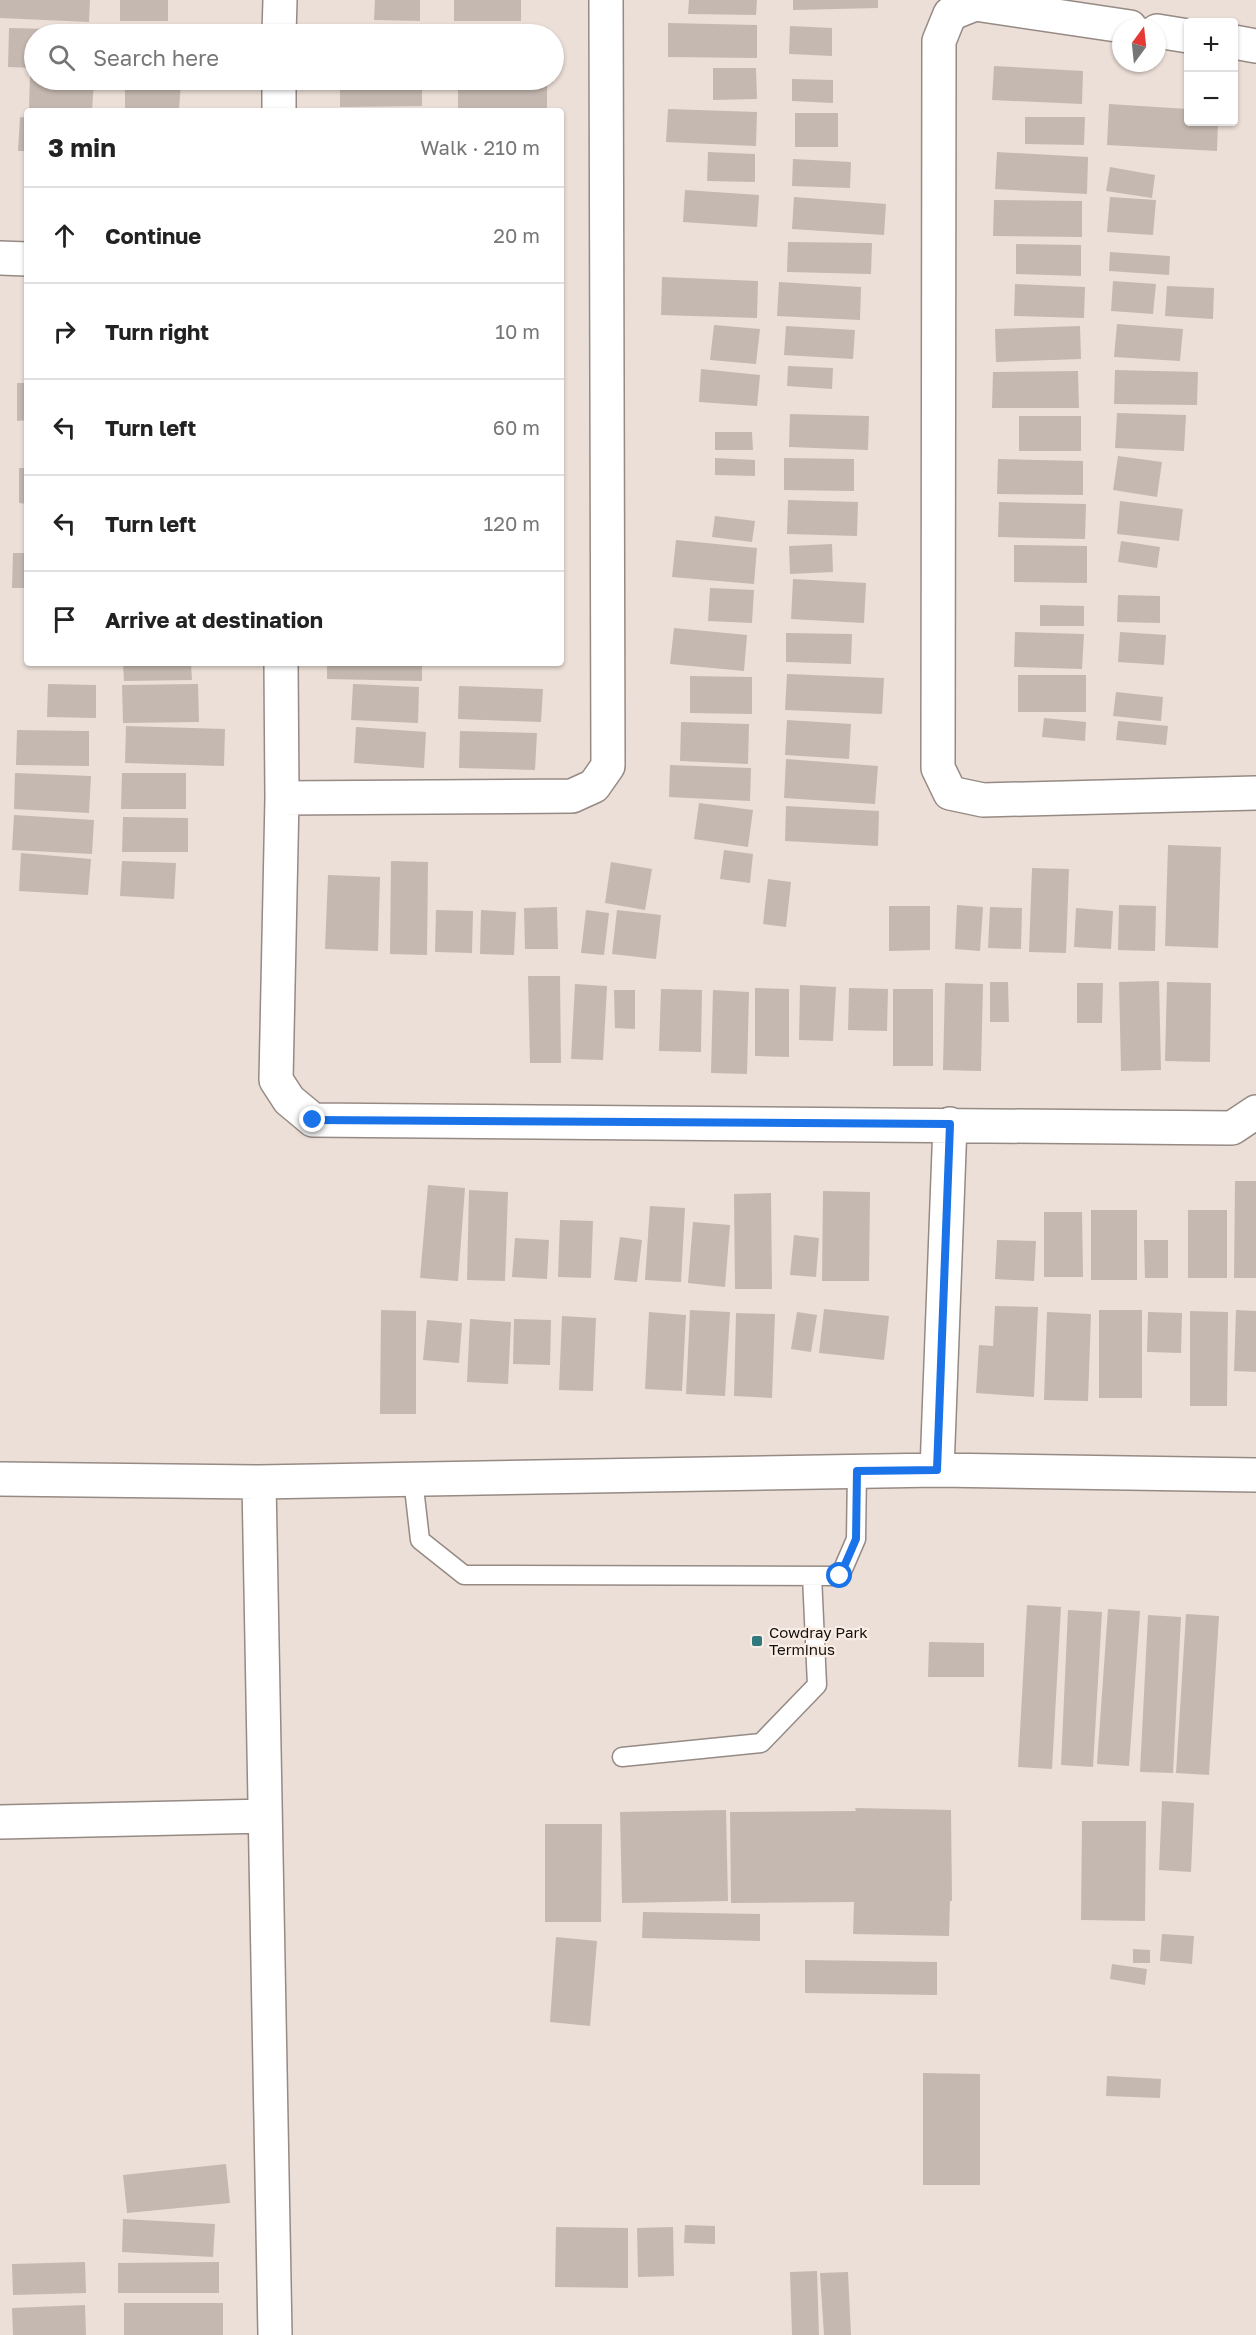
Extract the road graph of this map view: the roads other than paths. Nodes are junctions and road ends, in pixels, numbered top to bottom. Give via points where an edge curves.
1 (280, 0) edge
2 (606, 0) edge
3 (279, 24) edge
4 (1112, 24) edge
5 (1166, 32) edge
6 (1184, 35) edge
7 (1238, 43) edge
8 (1256, 45) edge
9 (279, 90) edge
10 (279, 108) edge
11 (0, 258) edge
12 (24, 259) edge
13 (281, 666) edge
14 (1256, 793) edge
15 (282, 798) junction
16 (1256, 1112) edge
17 (950, 1124) junction
18 (937, 1470) junction
19 (857, 1471) junction
20 (1256, 1475) edge
21 (0, 1479) edge
22 (413, 1479) junction
23 (259, 1482) junction
24 (812, 1576) junction
25 (622, 1757) dead end
26 (264, 1816) junction
27 (0, 1822) edge
28 (275, 2335) edge

1 - 3 street
2 - 15 street via 608,766 594,786 572,796
4 - 14 street via 975,4 950,14 939,41 938,768 950,793 983,800
5 - 6 street
7 - 8 street
9 - 10 street
11 - 12 street
13 - 15 street
15 - 17 street via 276,1080 290,1100 313,1120
16 - 17 street via 1232,1128
17 - 18 street
18 - 19 street
18 - 20 street
19 - 22 street
19 - 24 lane via 856,1539 844,1567 840,1576
21 - 23 street
22 - 23 street
22 - 24 lane via 420,1540 464,1575
23 - 26 street
24 - 25 lane via 817,1685 761,1743
26 - 27 street
26 - 28 street

